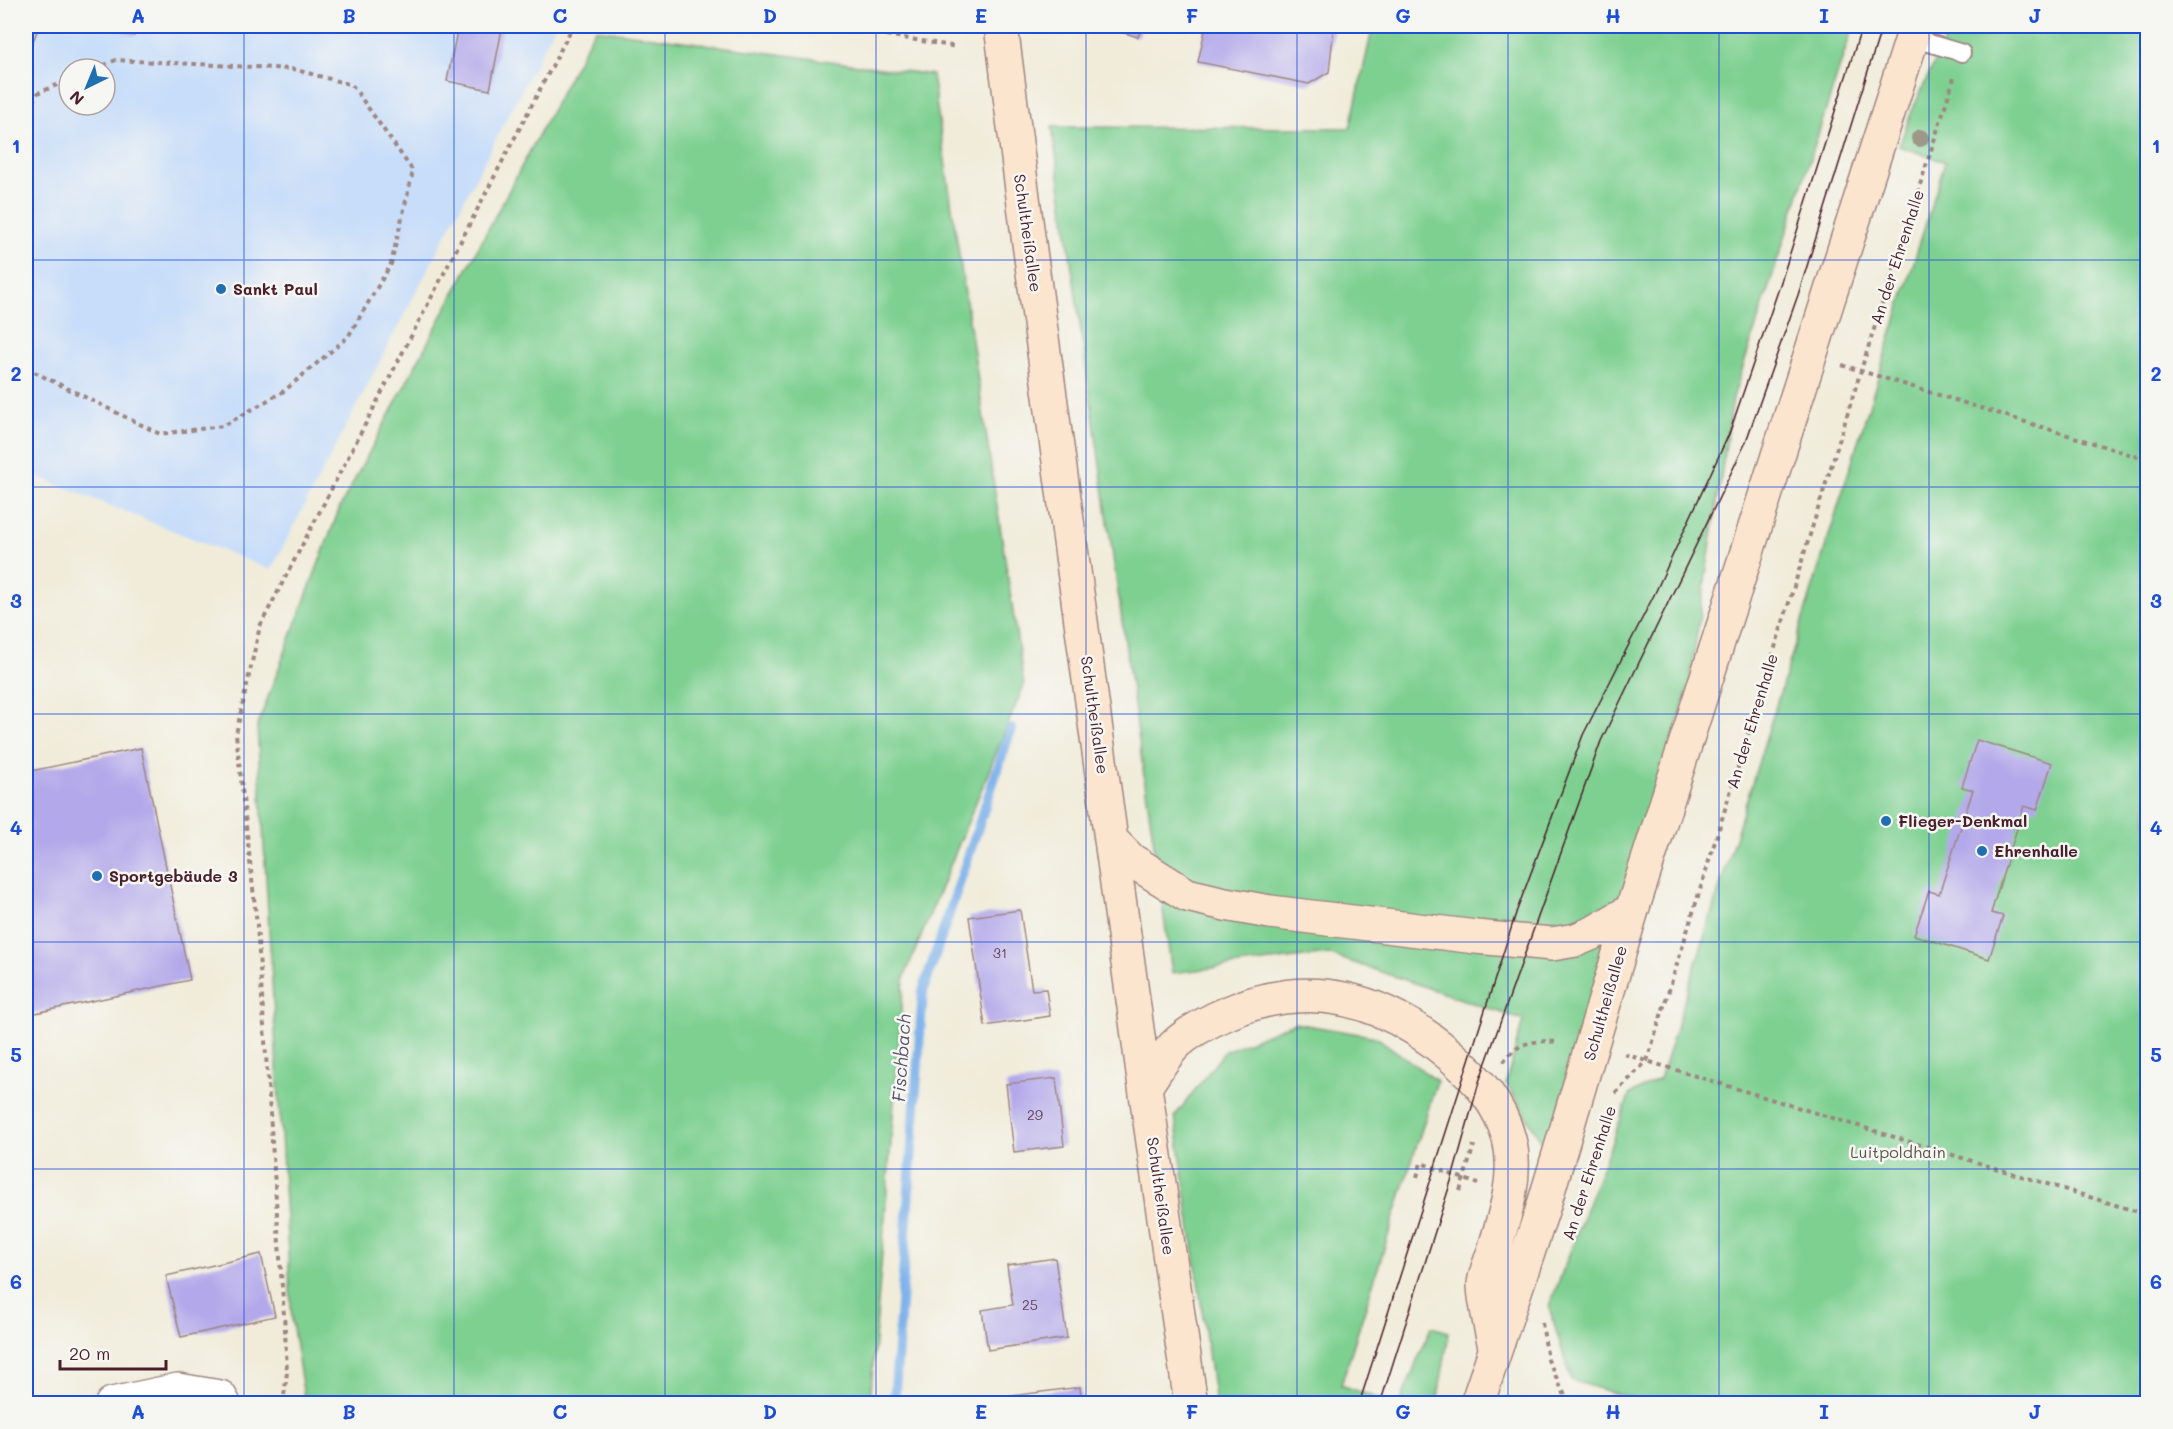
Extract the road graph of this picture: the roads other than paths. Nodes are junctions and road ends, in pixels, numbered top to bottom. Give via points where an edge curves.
1 (1001, 26) edge
2 (1914, 32) edge
3 (1962, 53) road end
4 (1113, 843) junction
5 (1632, 910) junction
6 (1145, 1087) junction
7 (1495, 1348) junction
8 (222, 1400) edge
9 (1478, 1403) edge
10 (112, 1404) edge
11 (1191, 1404) edge

1 - 4 main road, Schultheißallee
2 - 3 lane
2 - 5 main road
4 - 5 main road via 1131,860 1187,895 1270,912 1552,944 1595,932
4 - 6 main road, Schultheißallee
5 - 7 main road, Schultheißallee via 1539,1218
6 - 7 main road via 1175,1046 1210,1021 1284,996 1337,996 1374,1008 1412,1026 1441,1047 1488,1094 1504,1124 1512,1153 1509,1197 1484,1285
6 - 11 main road, Schultheißallee
7 - 9 main road, Schultheißallee
8 - 10 street via 178,1390

